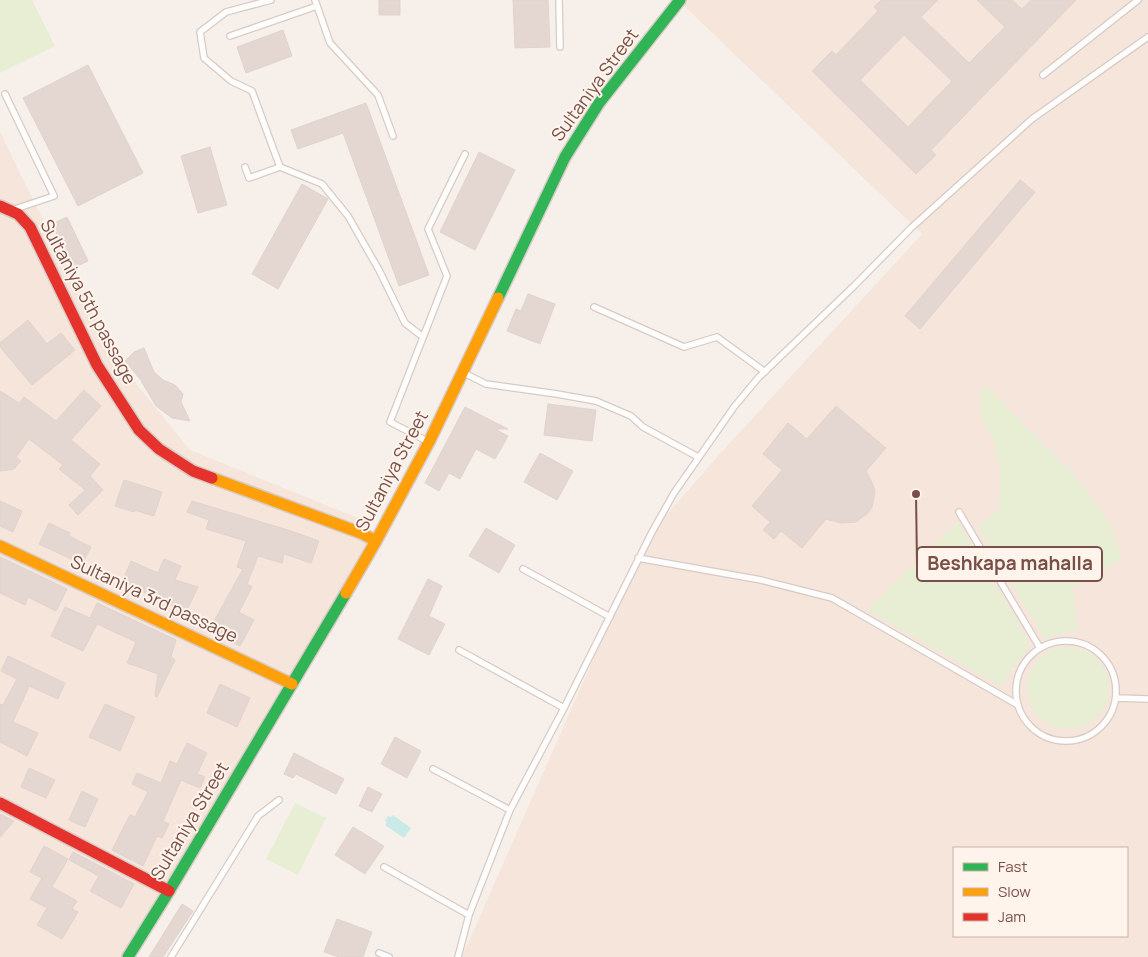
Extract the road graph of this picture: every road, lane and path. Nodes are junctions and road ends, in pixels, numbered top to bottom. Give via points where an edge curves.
1 (270, 0) edge
2 (559, 0) edge
3 (680, 0) edge
4 (1138, 0) edge
5 (316, 3) edge
6 (230, 36) dead end
7 (1148, 37) edge
8 (560, 47) dead end
9 (1043, 75) dead end
10 (5, 94) dead end
11 (393, 136) dead end
12 (465, 154) dead end
13 (245, 167) dead end
14 (280, 167) junction
15 (0, 206) edge
16 (13, 209) junction
17 (594, 307) dead end
18 (424, 337) junction
19 (462, 372) junction
20 (765, 372) junction
21 (429, 442) junction
22 (698, 456) junction
23 (959, 512) dead end
24 (376, 541) junction
25 (0, 546) edge
26 (638, 558) junction
27 (523, 569) dead end
28 (610, 617) junction
29 (1040, 648) junction
30 (458, 650) dead end
31 (292, 684) junction
32 (1117, 698) junction
33 (1148, 699) edge
34 (1018, 705) junction
35 (564, 708) junction
36 (433, 769) dead end
37 (279, 800) dead end
38 (0, 803) edge
39 (510, 810) junction
40 (384, 867) dead end
41 (170, 891) junction
42 (469, 915) junction
43 (379, 953) dead end
44 (128, 957) edge
45 (171, 957) edge
46 (389, 957) edge
47 (458, 957) edge

1 - 14 lane via 226,12 200,32 204,58 231,81 252,91
2 - 8 lane
3 - 19 street, Sultаniya Street via 599,103 576,139
4 - 9 lane
5 - 6 lane
5 - 11 lane via 330,44 378,95
7 - 20 lane via 1032,119 911,228
10 - 16 lane via 54,196
12 - 18 lane via 428,229 447,276
13 - 14 lane via 249,178
14 - 18 lane via 322,184 348,216 405,323
15 - 16 street
16 - 24 street, Sultaniya 5th passage via 26,221 37,239 97,366 139,430 152,443 193,471
17 - 20 lane via 684,347 716,337
18 - 21 lane via 390,422
19 - 21 street, Sultаniya Street
19 - 22 lane via 486,384 596,401 631,416 643,427
20 - 22 lane
21 - 24 street, Sultаniya Street
22 - 26 lane
23 - 29 lane
24 - 31 street, Sultаniya Street
25 - 31 street, Sultaniya 3rd passage
26 - 28 lane
26 - 34 lane via 761,580 832,598
27 - 28 lane
28 - 35 lane
29 - 32 lane via 1070,640 1086,644 1100,653 1110,666
29 - 34 lane via 1026,660 1019,674
30 - 35 lane
31 - 41 street, Sultаniya Street
32 - 33 lane
32 - 34 lane via 1111,715 1100,728 1086,738 1069,741 1052,739 1037,732 1025,720
35 - 39 lane
36 - 39 lane
37 - 45 lane via 258,816
38 - 41 street
39 - 42 lane
40 - 42 lane
41 - 44 street, Sultаniya Street
42 - 47 lane
43 - 46 lane

